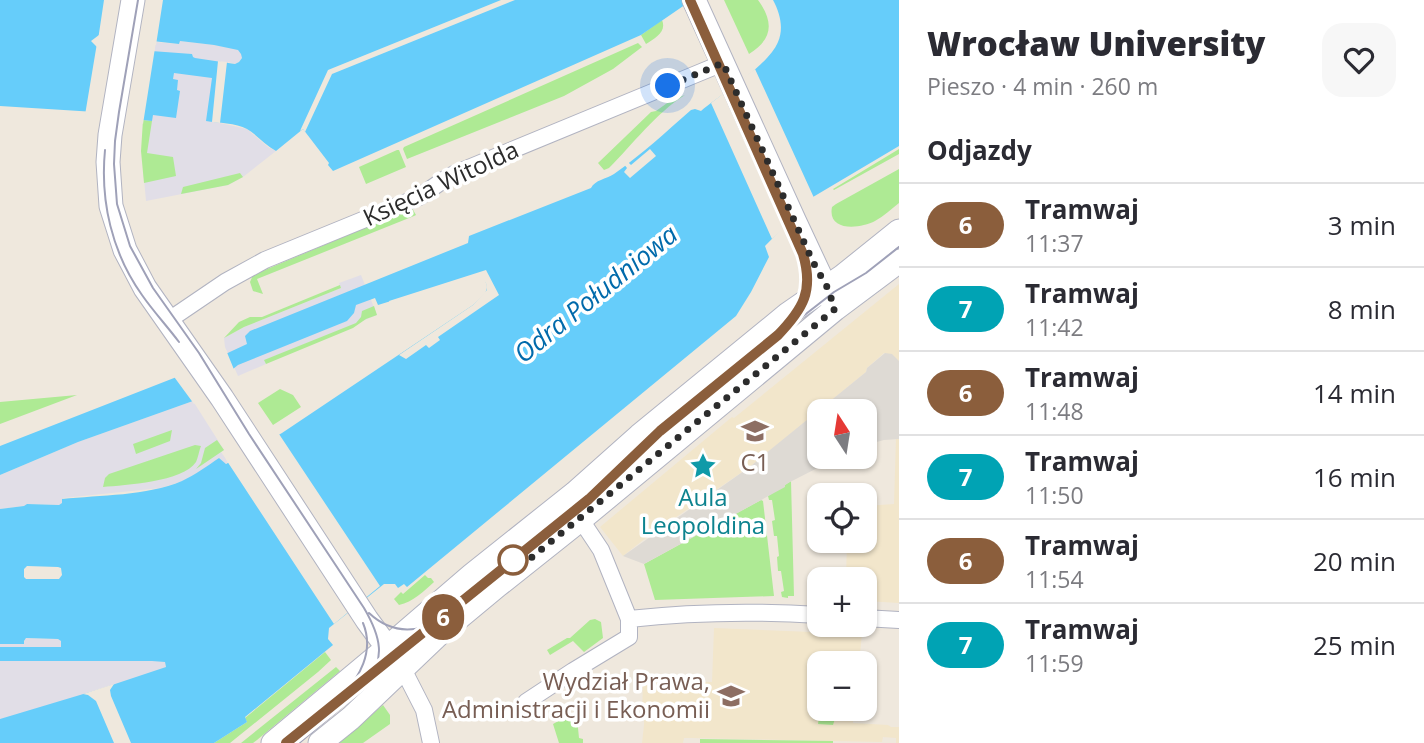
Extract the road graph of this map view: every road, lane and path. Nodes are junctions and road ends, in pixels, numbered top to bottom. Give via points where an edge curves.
1 (133, 0) edge
2 (694, 0) edge
3 (723, 63) junction
4 (899, 231) edge
5 (899, 261) edge
6 (827, 287) junction
7 (835, 309) junction
8 (169, 320) junction
9 (567, 499) junction
10 (580, 520) junction
11 (807, 615) edge
12 (628, 619) junction
13 (877, 619) edge
14 (899, 620) edge
15 (387, 648) junction
16 (403, 669) junction
17 (526, 702) dead end
18 (272, 743) edge
19 (320, 743) edge
20 (431, 743) edge

1 - 8 street via 108,180 125,250
2 - 3 street
3 - 6 street
3 - 8 street, Księcia Witolda via 454,174 413,200 265,260
4 - 6 street
5 - 7 street
6 - 7 street
6 - 9 street via 788,314
7 - 10 street
8 - 15 street
9 - 10 street
9 - 15 street
10 - 12 street via 601,550
10 - 16 street
11 - 12 street via 736,612
12 - 17 street via 629,637
13 - 14 street
15 - 16 street
15 - 18 street
16 - 19 street
16 - 20 street via 424,710

